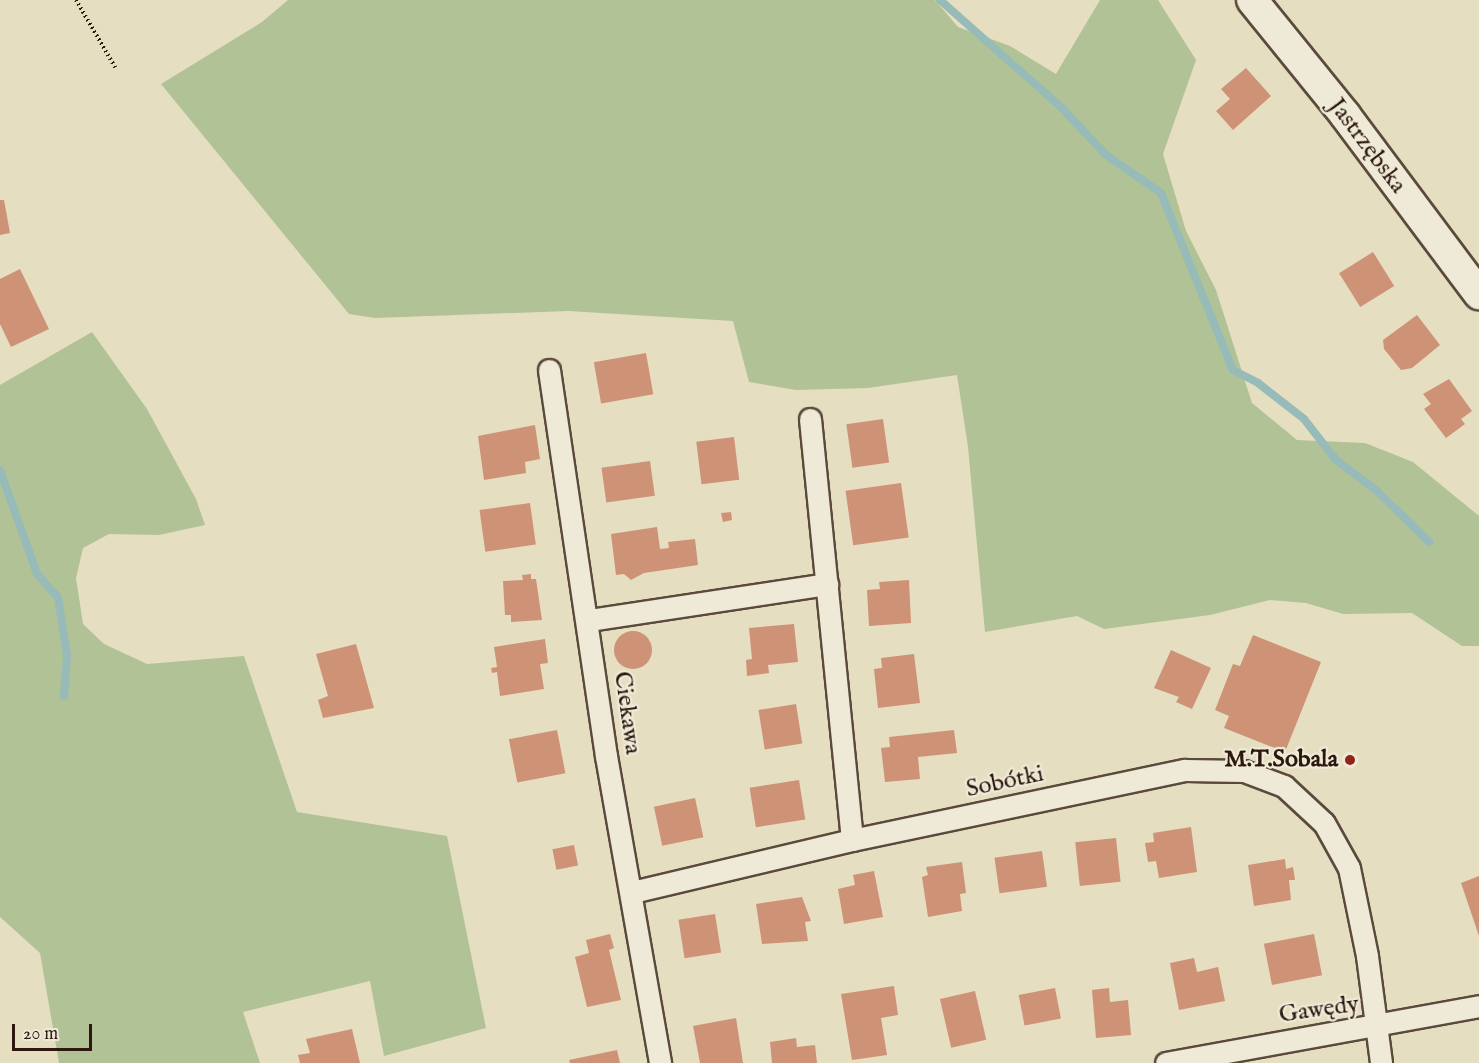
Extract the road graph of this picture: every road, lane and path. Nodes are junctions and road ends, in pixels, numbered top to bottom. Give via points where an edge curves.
1 (76, 0) edge
2 (1252, 0) edge
3 (114, 67) dead end
4 (1479, 294) edge
5 (549, 370) dead end
6 (810, 419) dead end
7 (827, 584) junction
8 (589, 620) junction
9 (852, 840) junction
10 (632, 892) junction
11 (1479, 1006) edge
12 (1378, 1028) junction
13 (660, 1063) edge
14 (1166, 1063) edge
15 (1381, 1063) edge

1 - 3 path
2 - 4 main road, Jastrzębska via 1345,115
5 - 8 street, Ciekawa
6 - 7 street
7 - 8 street
7 - 9 street
8 - 10 street, Ciekawa via 606,756
9 - 10 street, Sobótki
9 - 12 street, Sobótki via 1185,770 1244,771 1284,786 1324,823 1349,868
10 - 13 street, Ciekawa
11 - 12 street, Gawędy
12 - 14 street, Gawędy
12 - 15 street, Sobótki

